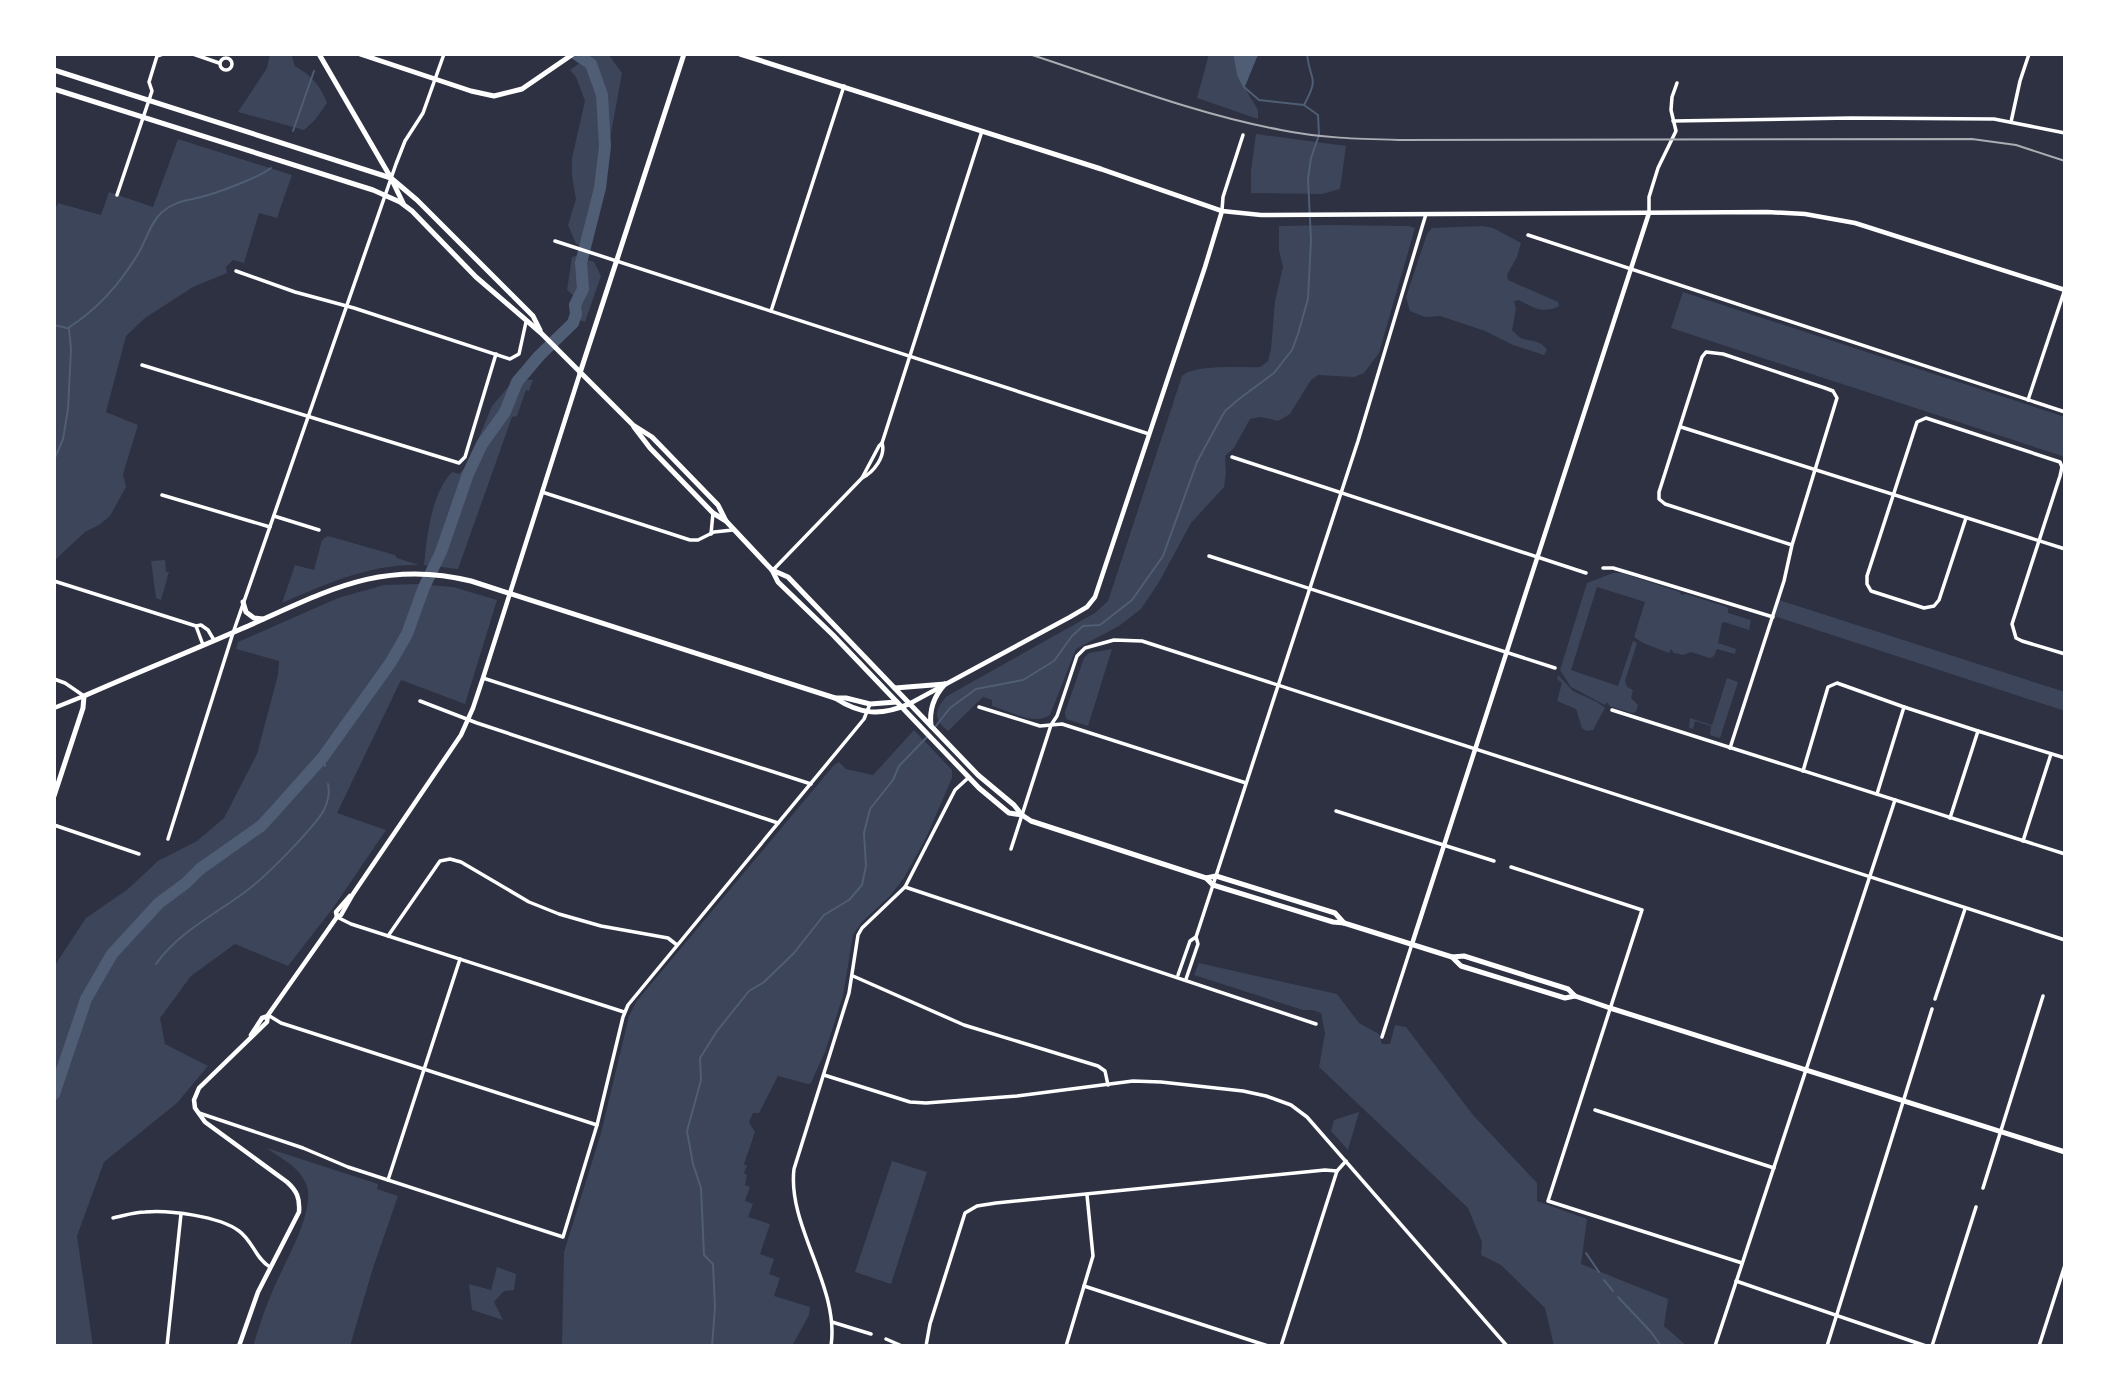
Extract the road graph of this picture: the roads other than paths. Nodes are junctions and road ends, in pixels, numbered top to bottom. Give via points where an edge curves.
1 (163, 54) edge
2 (193, 54) edge
3 (319, 54) edge
4 (360, 54) edge
5 (444, 54) edge
6 (573, 54) edge
7 (684, 54) edge
8 (740, 54) edge
9 (2029, 54) edge
10 (219, 63) dead end
11 (54, 70) edge
12 (436, 79) junction
13 (1677, 83) dead end
14 (844, 86) junction
15 (54, 89) edge
16 (149, 100) junction
17 (143, 117) junction
18 (1673, 121) junction
19 (2011, 122) junction
20 (982, 131) junction
21 (2065, 133) edge
22 (1243, 135) dead end
23 (391, 178) junction
24 (385, 194) junction
25 (117, 195) dead end
26 (402, 203) junction
27 (1222, 211) junction
28 (1649, 213) junction
29 (1426, 214) junction
30 (1528, 234) dead end
31 (555, 241) dead end
32 (617, 262) junction
33 (1632, 268) junction
34 (236, 271) dead end
35 (2065, 290) edge
36 (346, 306) junction
37 (771, 311) junction
38 (526, 322) junction
39 (541, 333) junction
40 (496, 355) junction
41 (910, 356) junction
42 (142, 365) dead end
43 (580, 373) junction
44 (2028, 400) junction
45 (2065, 412) edge
46 (307, 417) junction
47 (633, 425) junction
48 (1681, 427) junction
49 (1149, 434) junction
50 (1232, 457) dead end
51 (1815, 470) junction
52 (542, 492) junction
53 (1339, 493) junction
54 (1893, 494) junction
55 (163, 495) dead end
56 (713, 513) junction
57 (273, 516) junction
58 (1966, 518) junction
59 (726, 521) junction
60 (270, 527) junction
61 (734, 529) junction
62 (319, 530) dead end
63 (711, 534) junction
64 (2039, 540) junction
65 (1792, 545) junction
66 (2065, 549) edge
67 (1209, 556) dead end
68 (1536, 558) junction
69 (1603, 568) dead end
70 (772, 570) junction
71 (1586, 573) dead end
72 (54, 581) edge
73 (1310, 588) junction
74 (510, 593) junction
75 (243, 602) junction
76 (1773, 617) junction
77 (263, 619) junction
78 (196, 626) junction
79 (233, 633) junction
80 (214, 640) junction
81 (203, 645) junction
82 (1506, 652) junction
83 (2065, 654) edge
84 (1555, 668) dead end
85 (483, 678) junction
86 (54, 680) edge
87 (945, 684) junction
88 (1278, 685) junction
89 (895, 688) junction
90 (84, 696) junction
91 (835, 698) junction
92 (420, 701) dead end
93 (870, 704) junction
94 (909, 704) junction
95 (898, 705) junction
96 (979, 707) dead end
97 (1904, 707) junction
98 (54, 708) edge
99 (1612, 710) dead end
100 (867, 712) junction
101 (469, 719) junction
102 (1051, 725) junction
103 (931, 726) junction
104 (1978, 731) junction
105 (1730, 748) junction
106 (1476, 749) junction
107 (2051, 754) junction
108 (2065, 758) edge
109 (1803, 771) junction
110 (969, 778) junction
111 (1246, 783) junction
112 (811, 784) junction
113 (1877, 794) junction
114 (54, 796) edge
115 (1895, 800) junction
116 (1336, 811) dead end
117 (1022, 815) junction
118 (1950, 818) junction
119 (778, 823) junction
120 (54, 825) edge
121 (168, 839) dead end
122 (2023, 841) junction
123 (1445, 845) junction
124 (1011, 849) dead end
125 (139, 854) dead end
126 (2065, 854) edge
127 (1494, 861) dead end
128 (1511, 867) dead end
129 (1216, 876) junction
130 (1870, 877) junction
131 (1206, 878) junction
132 (1213, 885) junction
133 (905, 887) junction
134 (1965, 909) junction
135 (337, 917) junction
136 (1344, 923) junction
137 (388, 936) junction
138 (1196, 937) junction
139 (2065, 940) edge
140 (1412, 944) junction
141 (677, 945) junction
142 (1452, 957) junction
143 (460, 959) junction
144 (853, 976) junction
145 (1178, 976) junction
146 (1186, 979) junction
147 (1574, 996) junction
148 (2043, 996) dead end
149 (1936, 999) dead end
150 (1610, 1008) junction
151 (1932, 1009) dead end
152 (624, 1012) junction
153 (268, 1015) junction
154 (1317, 1024) dead end
155 (1382, 1037) dead end
156 (424, 1069) junction
157 (1806, 1070) junction
158 (824, 1075) junction
159 (1108, 1085) junction
160 (1905, 1100) junction
161 (1595, 1110) dead end
162 (197, 1113) junction
163 (597, 1125) junction
164 (2001, 1131) junction
165 (2065, 1152) edge
166 (1346, 1161) junction
167 (1774, 1168) junction
168 (1337, 1171) junction
169 (388, 1180) junction
170 (1983, 1188) dead end
171 (1087, 1195) junction
172 (1976, 1207) dead end
173 (181, 1214) junction
174 (113, 1218) dead end
175 (1742, 1263) junction
176 (2065, 1265) edge
177 (270, 1267) junction
178 (1736, 1281) junction
179 (1084, 1286) junction
180 (1837, 1315) junction
181 (832, 1322) junction
182 (871, 1334) dead end
183 (886, 1339) dead end
184 (167, 1346) edge
185 (239, 1346) edge
186 (831, 1346) edge
187 (902, 1346) edge
188 (926, 1346) edge
189 (1066, 1346) edge
190 (1268, 1346) edge
191 (1281, 1346) edge
192 (1507, 1346) edge
193 (1715, 1346) edge
194 (1827, 1346) edge
195 (1926, 1346) edge
196 (1932, 1346) edge
197 (2039, 1346) edge

1 - 16 street via 157,56 149,82
2 - 10 street
3 - 23 main road
4 - 12 main road
5 - 12 street
6 - 12 main road via 522,89 499,96
7 - 32 main road
8 - 14 main road
9 - 19 street
11 - 16 main road
12 - 23 street
13 - 18 street via 1672,97
14 - 20 main road
14 - 37 street
15 - 17 main road
16 - 17 street
16 - 23 main road
17 - 24 main road
17 - 25 street
18 - 19 street via 1863,118
18 - 28 street via 1675,131 1658,168
19 - 21 street
20 - 27 main road
20 - 41 street
22 - 27 street
23 - 24 street
23 - 26 main road
23 - 39 main road via 533,316
24 - 26 main road
24 - 36 street
26 - 38 main road
27 - 29 street
27 - 49 street
28 - 29 street
28 - 33 street
28 - 35 street via 1768,212 1825,217
29 - 53 street
30 - 33 street
31 - 32 street
32 - 37 street
32 - 43 main road
33 - 44 street
33 - 68 street
34 - 36 street
35 - 44 street
36 - 40 street
36 - 46 street
37 - 41 street
38 - 39 main road
38 - 40 street via 519,355 510,359
39 - 43 main road
40 - 46 street via 462,462
41 - 49 street
41 - 70 street via 879,461
42 - 46 street
43 - 47 main road
43 - 52 street
44 - 45 street
46 - 57 street
47 - 56 main road
47 - 59 main road via 652,437 718,505
48 - 51 street
48 - 51 street via 1702,357 1710,351 1723,354 1833,391 1837,398
48 - 65 street via 1659,499
49 - 87 street via 1095,597 1070,617
50 - 53 street
51 - 54 street
51 - 65 street
52 - 63 street via 690,540
52 - 74 street
53 - 68 street
53 - 73 street
54 - 58 street
54 - 58 street via 1867,584 1871,591 1897,600 1924,608 1934,606
54 - 64 street via 1917,422 1926,418 2060,462 2060,476
55 - 60 street
56 - 59 main road
56 - 63 street
57 - 60 street
57 - 62 street
58 - 64 street
59 - 61 main road
60 - 75 street
61 - 63 street
61 - 70 main road
64 - 66 street
64 - 83 street via 2013,630 2022,641
65 - 76 street
67 - 73 street
68 - 71 street
68 - 82 street
69 - 76 street
70 - 89 main road via 788,576
70 - 95 main road via 778,582
72 - 78 street
73 - 82 street
73 - 88 street
74 - 77 main road via 444,576 389,575 352,582
74 - 85 street
74 - 91 main road
75 - 77 main road via 246,612
75 - 79 street
76 - 105 street
77 - 79 main road
78 - 80 street via 208,630
78 - 81 street
79 - 80 main road
79 - 121 street
80 - 81 main road
81 - 90 main road
82 - 84 street
82 - 106 street
85 - 101 street
85 - 112 street
86 - 90 street
87 - 89 main road
87 - 94 street
87 - 103 main road via 934,701
88 - 102 street via 1131,640 1114,640 1085,648 1077,656
88 - 106 street
88 - 111 street
89 - 94 main road
90 - 98 street
90 - 114 main road
91 - 93 main road
91 - 100 main road
92 - 101 street
93 - 95 main road
93 - 100 street
94 - 95 main road
94 - 103 main road
95 - 100 main road via 884,713
95 - 110 main road
96 - 102 street via 1040,726
97 - 104 street
97 - 109 street via 1837,683 1828,687
97 - 113 street
99 - 105 street
100 - 112 street
101 - 119 street
101 - 135 street
102 - 111 street via 1062,724
102 - 117 street
103 - 117 main road
104 - 107 street
104 - 118 street
105 - 109 street
106 - 123 street
106 - 130 street
107 - 108 street
107 - 122 street
109 - 113 street
110 - 117 main road via 1009,813
110 - 133 street via 955,790
111 - 129 street
112 - 119 street
113 - 115 street
115 - 118 street
115 - 130 street
116 - 123 street
117 - 124 street
117 - 131 main road
118 - 122 street
119 - 141 street
120 - 125 street
122 - 126 street
123 - 127 street
123 - 140 street
128 - 150 street via 1642,910
129 - 131 main road
129 - 132 street
129 - 136 main road via 1335,913
130 - 134 street
130 - 157 street
131 - 132 main road
132 - 136 main road
132 - 138 street
133 - 144 street via 862,928 855,942
133 - 145 street
134 - 139 street
134 - 149 street
135 - 137 street
135 - 153 street
136 - 140 main road
137 - 141 street via 440,861 450,859 559,914 668,938
137 - 143 street
138 - 145 street via 1190,941
138 - 146 street via 1198,944
140 - 142 main road
140 - 155 street
141 - 152 street
142 - 147 main road via 1461,965 1565,998
142 - 147 main road via 1464,956 1568,989
143 - 152 street
143 - 156 street
144 - 158 street
144 - 159 street via 964,1025 1098,1066 1105,1071
145 - 146 street
146 - 154 street
147 - 150 main road
148 - 164 street
150 - 157 main road
150 - 175 street via 1548,1200
151 - 160 street
152 - 163 street
153 - 156 street
153 - 162 street via 260,1030 199,1087 194,1100
156 - 163 street
156 - 169 street
157 - 160 main road
157 - 167 street
158 - 159 street via 926,1103
158 - 181 street via 797,1157 793,1186
159 - 166 street via 1161,1082 1266,1096 1307,1117
160 - 164 main road
160 - 180 street
161 - 167 street
162 - 169 street
162 - 177 street via 287,1182 299,1197 299,1212
163 - 169 street via 563,1237
164 - 165 main road
164 - 170 street
166 - 168 street
166 - 192 street
167 - 175 street
168 - 171 street
168 - 191 street
171 - 179 street via 1093,1249
171 - 188 street via 977,1206 965,1213
172 - 196 street
173 - 174 street via 145,1212
173 - 177 street via 212,1219 239,1231
173 - 184 street
175 - 178 street
176 - 197 street
177 - 185 street
178 - 180 street
178 - 193 street
179 - 189 street
179 - 190 street
180 - 194 street
180 - 195 street
181 - 182 street
181 - 186 street
183 - 187 street

